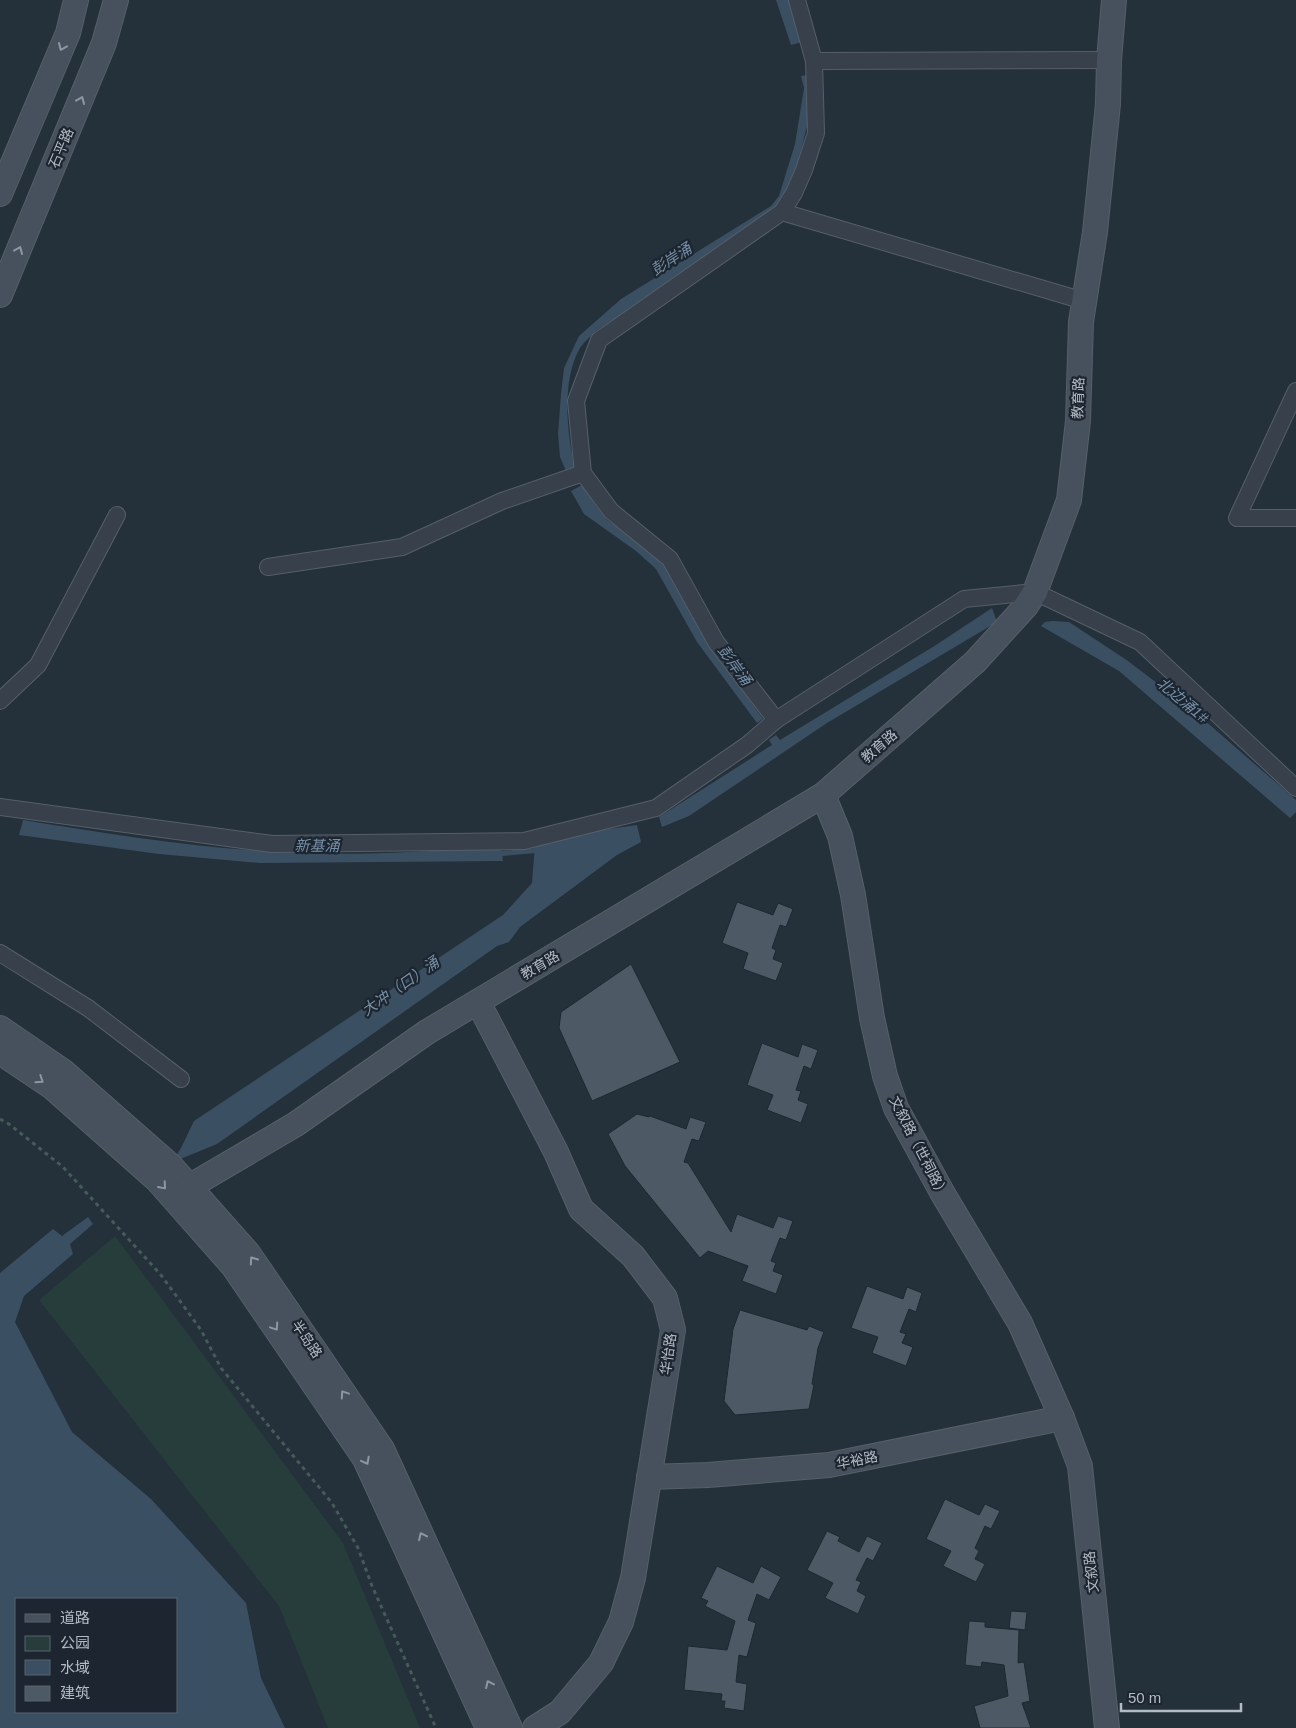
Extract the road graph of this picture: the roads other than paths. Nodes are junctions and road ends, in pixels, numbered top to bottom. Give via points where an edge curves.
1 (76, 0) edge
2 (116, 0) edge
3 (797, 0) edge
4 (1114, 0) edge
5 (1109, 60) junction
6 (814, 61) junction
7 (0, 194) edge
8 (782, 212) junction
9 (0, 295) edge
10 (1084, 301) junction
11 (1296, 391) edge
12 (583, 473) junction
13 (117, 515) dead end
14 (1296, 518) edge
15 (268, 567) dead end
16 (1035, 592) junction
17 (0, 701) edge
18 (776, 720) junction
19 (1296, 788) edge
20 (823, 795) junction
21 (0, 808) edge
22 (0, 953) edge
23 (478, 1002) junction
24 (0, 1028) edge
25 (0, 1052) edge
26 (181, 1079) dead end
27 (189, 1187) junction
28 (1062, 1418) junction
29 (649, 1477) junction
30 (488, 1728) edge
31 (510, 1728) edge
32 (535, 1728) edge
33 (1107, 1728) edge

1 -> 7 street via 68,33
9 -> 2 street, 石平路 via 104,43
3 - 6 street
4 - 5 street, 教育路
5 - 6 street
5 - 10 street, 教育路 via 1108,104 1095,232
6 - 8 street via 816,133 804,170
8 - 10 street
8 - 12 street via 599,340 576,401
10 - 16 street, 教育路 via 1078,421 1069,500
11 - 14 street via 1237,518
12 - 15 street via 502,500 402,547
12 - 18 street via 611,511 670,559 716,642
13 - 17 street via 38,665
16 - 18 street via 964,599
16 - 19 street via 1140,642
16 - 20 street, 教育路 via 975,662
18 - 21 street via 747,745 656,808 524,841 272,844
20 - 23 street, 教育路
20 - 28 street, 文叙路（世祠路） via 840,836 853,895 872,1018 896,1108 1020,1323
22 - 26 street via 88,1008
23 - 27 street, 教育路 via 428,1032 296,1124
23 - 29 street, 华怡路 via 556,1152 581,1209 633,1256 665,1298 673,1330
24 - 27 street, 半岛路 via 64,1072 171,1166
25 -> 30 street, 半岛路 via 52,1088 157,1180 233,1266 365,1459
31 -> 27 street, 半岛路 via 382,1449 248,1254
28 - 29 street, 华裕路 via 829,1465
28 - 33 street, 文叙路 via 1080,1466
29 - 32 street, 华怡路 via 633,1578 621,1622 601,1663 560,1712

